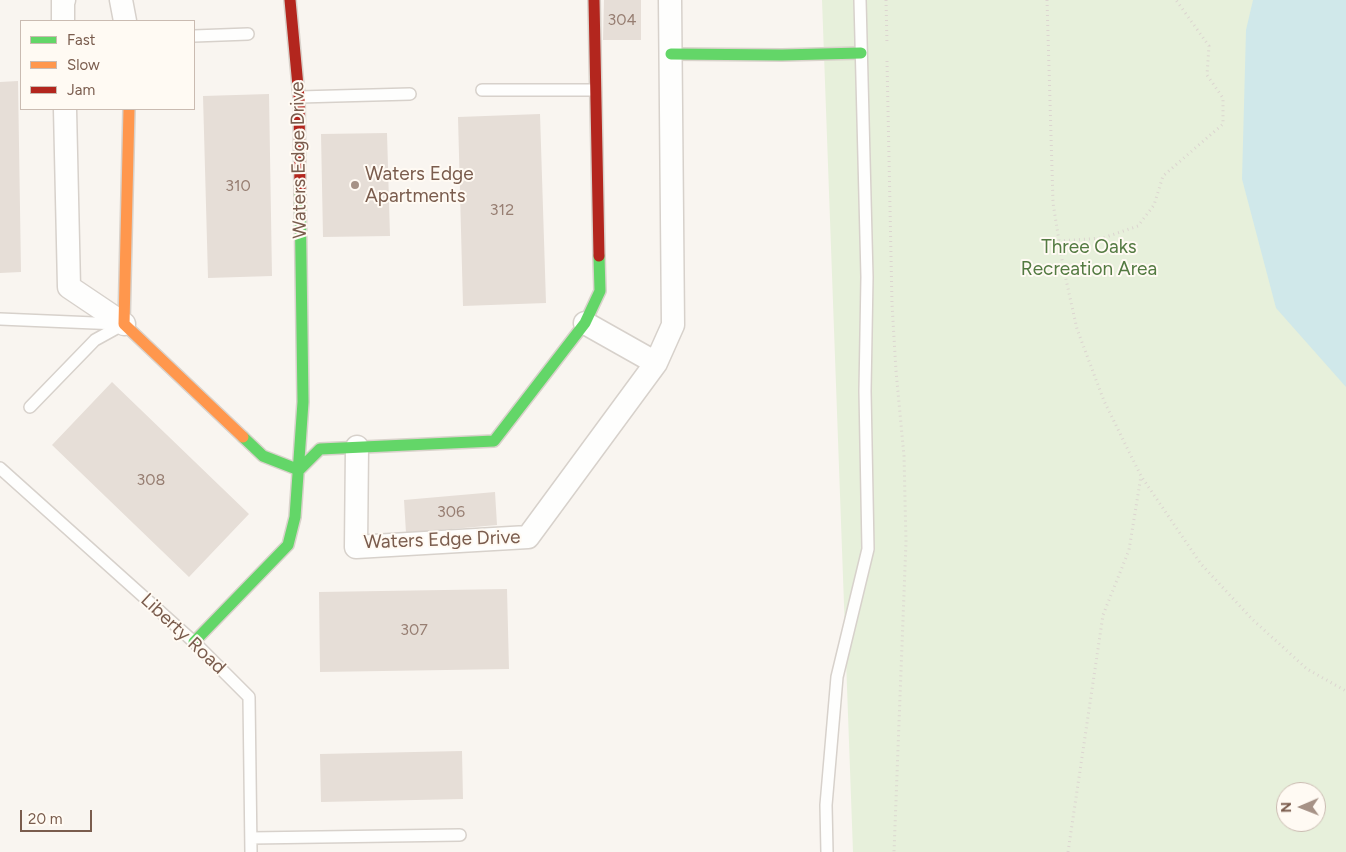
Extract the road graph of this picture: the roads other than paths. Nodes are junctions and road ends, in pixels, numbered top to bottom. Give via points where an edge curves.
1 (64, 0) edge
2 (120, 0) edge
3 (290, 0) edge
4 (594, 0) edge
5 (670, 0) edge
6 (860, 0) edge
7 (63, 20) edge
8 (125, 20) edge
9 (248, 34) dead end
10 (195, 36) edge
11 (861, 53) junction
12 (671, 54) junction
13 (482, 90) dead end
14 (595, 90) junction
15 (410, 94) dead end
16 (299, 97) junction
17 (65, 110) edge
18 (129, 110) edge
19 (0, 319) edge
20 (585, 323) junction
21 (124, 324) junction
22 (656, 363) junction
23 (30, 407) dead end
24 (358, 447) junction
25 (0, 468) edge
26 (299, 470) junction
27 (194, 642) junction
28 (460, 835) dead end
29 (251, 838) junction
30 (251, 852) edge
31 (827, 852) edge

1 - 7 street
2 - 8 street
3 - 16 street, Waters Edge Drive
4 - 14 street
5 - 12 street, Waters Edge Drive
6 - 11 lane
9 - 10 lane
11 - 12 street
11 - 31 lane via 867,277 868,549 837,677 826,806
12 - 22 street, Waters Edge Drive via 673,325
13 - 14 lane
14 - 20 street via 600,290
15 - 16 lane
16 - 26 street, Waters Edge Drive via 303,402
17 - 21 street via 69,287
18 - 21 street
19 - 21 lane
20 - 22 street
20 - 24 street via 494,441
21 - 23 lane via 95,340
21 - 26 street via 264,456
22 - 24 street, Waters Edge Drive via 528,537 356,547
24 - 26 street via 320,449
25 - 27 lane, Liberty Road
26 - 27 street, Waters Edge Drive via 295,517 288,545
27 - 29 lane, Liberty Road via 249,697
28 - 29 lane
29 - 30 lane, Liberty Road

